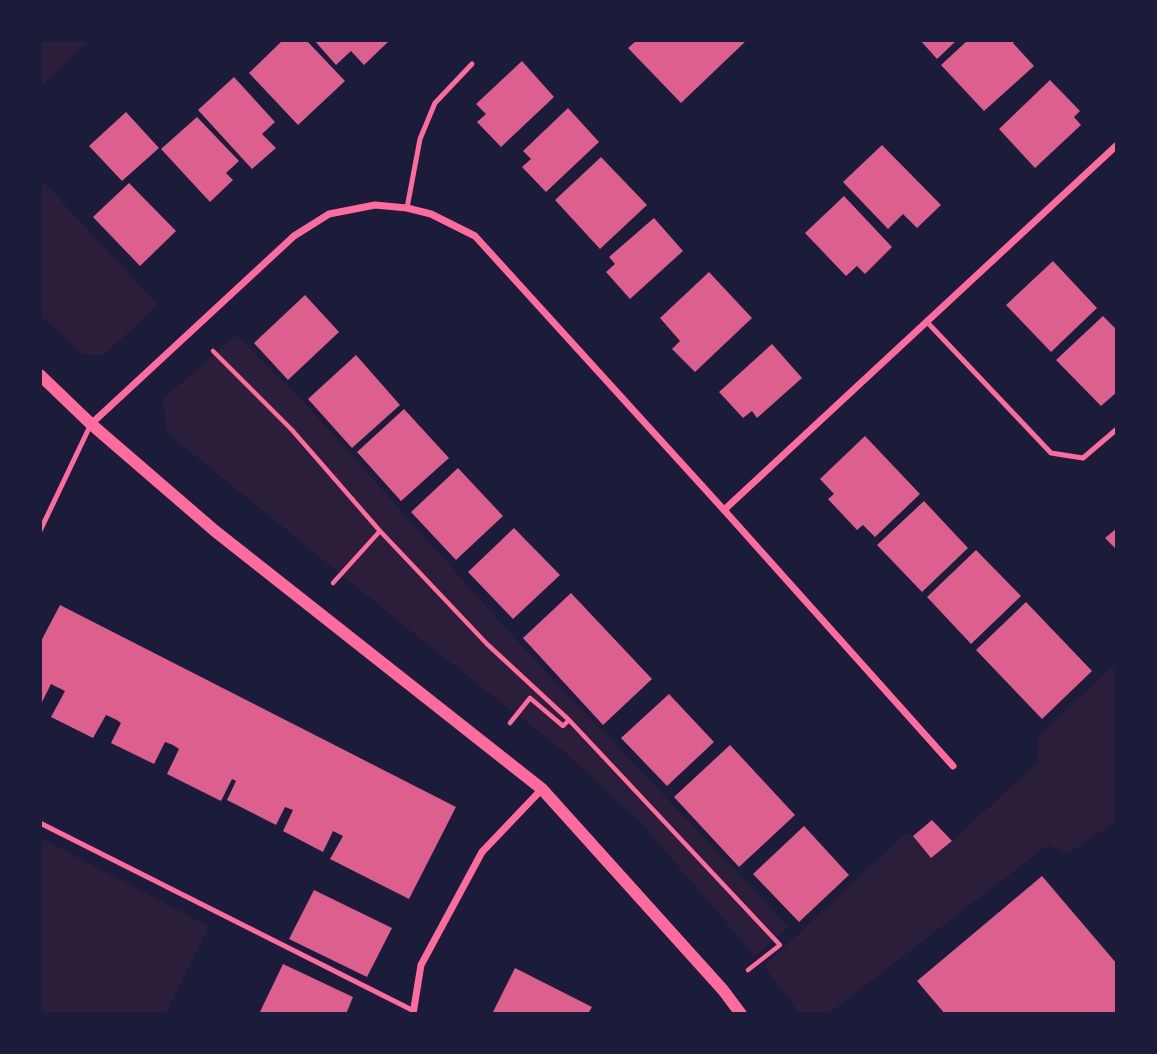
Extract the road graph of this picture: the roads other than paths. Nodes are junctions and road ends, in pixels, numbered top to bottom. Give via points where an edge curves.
1 (472, 64) dead end
2 (1117, 145) edge
3 (407, 208) junction
4 (927, 322) junction
5 (40, 375) edge
6 (91, 425) junction
7 (1117, 429) edge
8 (724, 510) junction
9 (40, 531) edge
10 (953, 766) dead end
11 (542, 789) junction
12 (40, 823) edge
13 (413, 1012) edge
14 (741, 1014) edge

1 - 3 lane via 435,103 420,139
2 - 4 street
3 - 6 street via 374,205 329,214 294,236
3 - 8 street via 475,236
4 - 7 lane via 1051,453 1083,458
4 - 8 street
5 - 6 street
6 - 9 lane
6 - 11 street via 215,531
8 - 10 street
11 - 13 street via 482,852 421,965
11 - 14 street
12 - 13 lane

